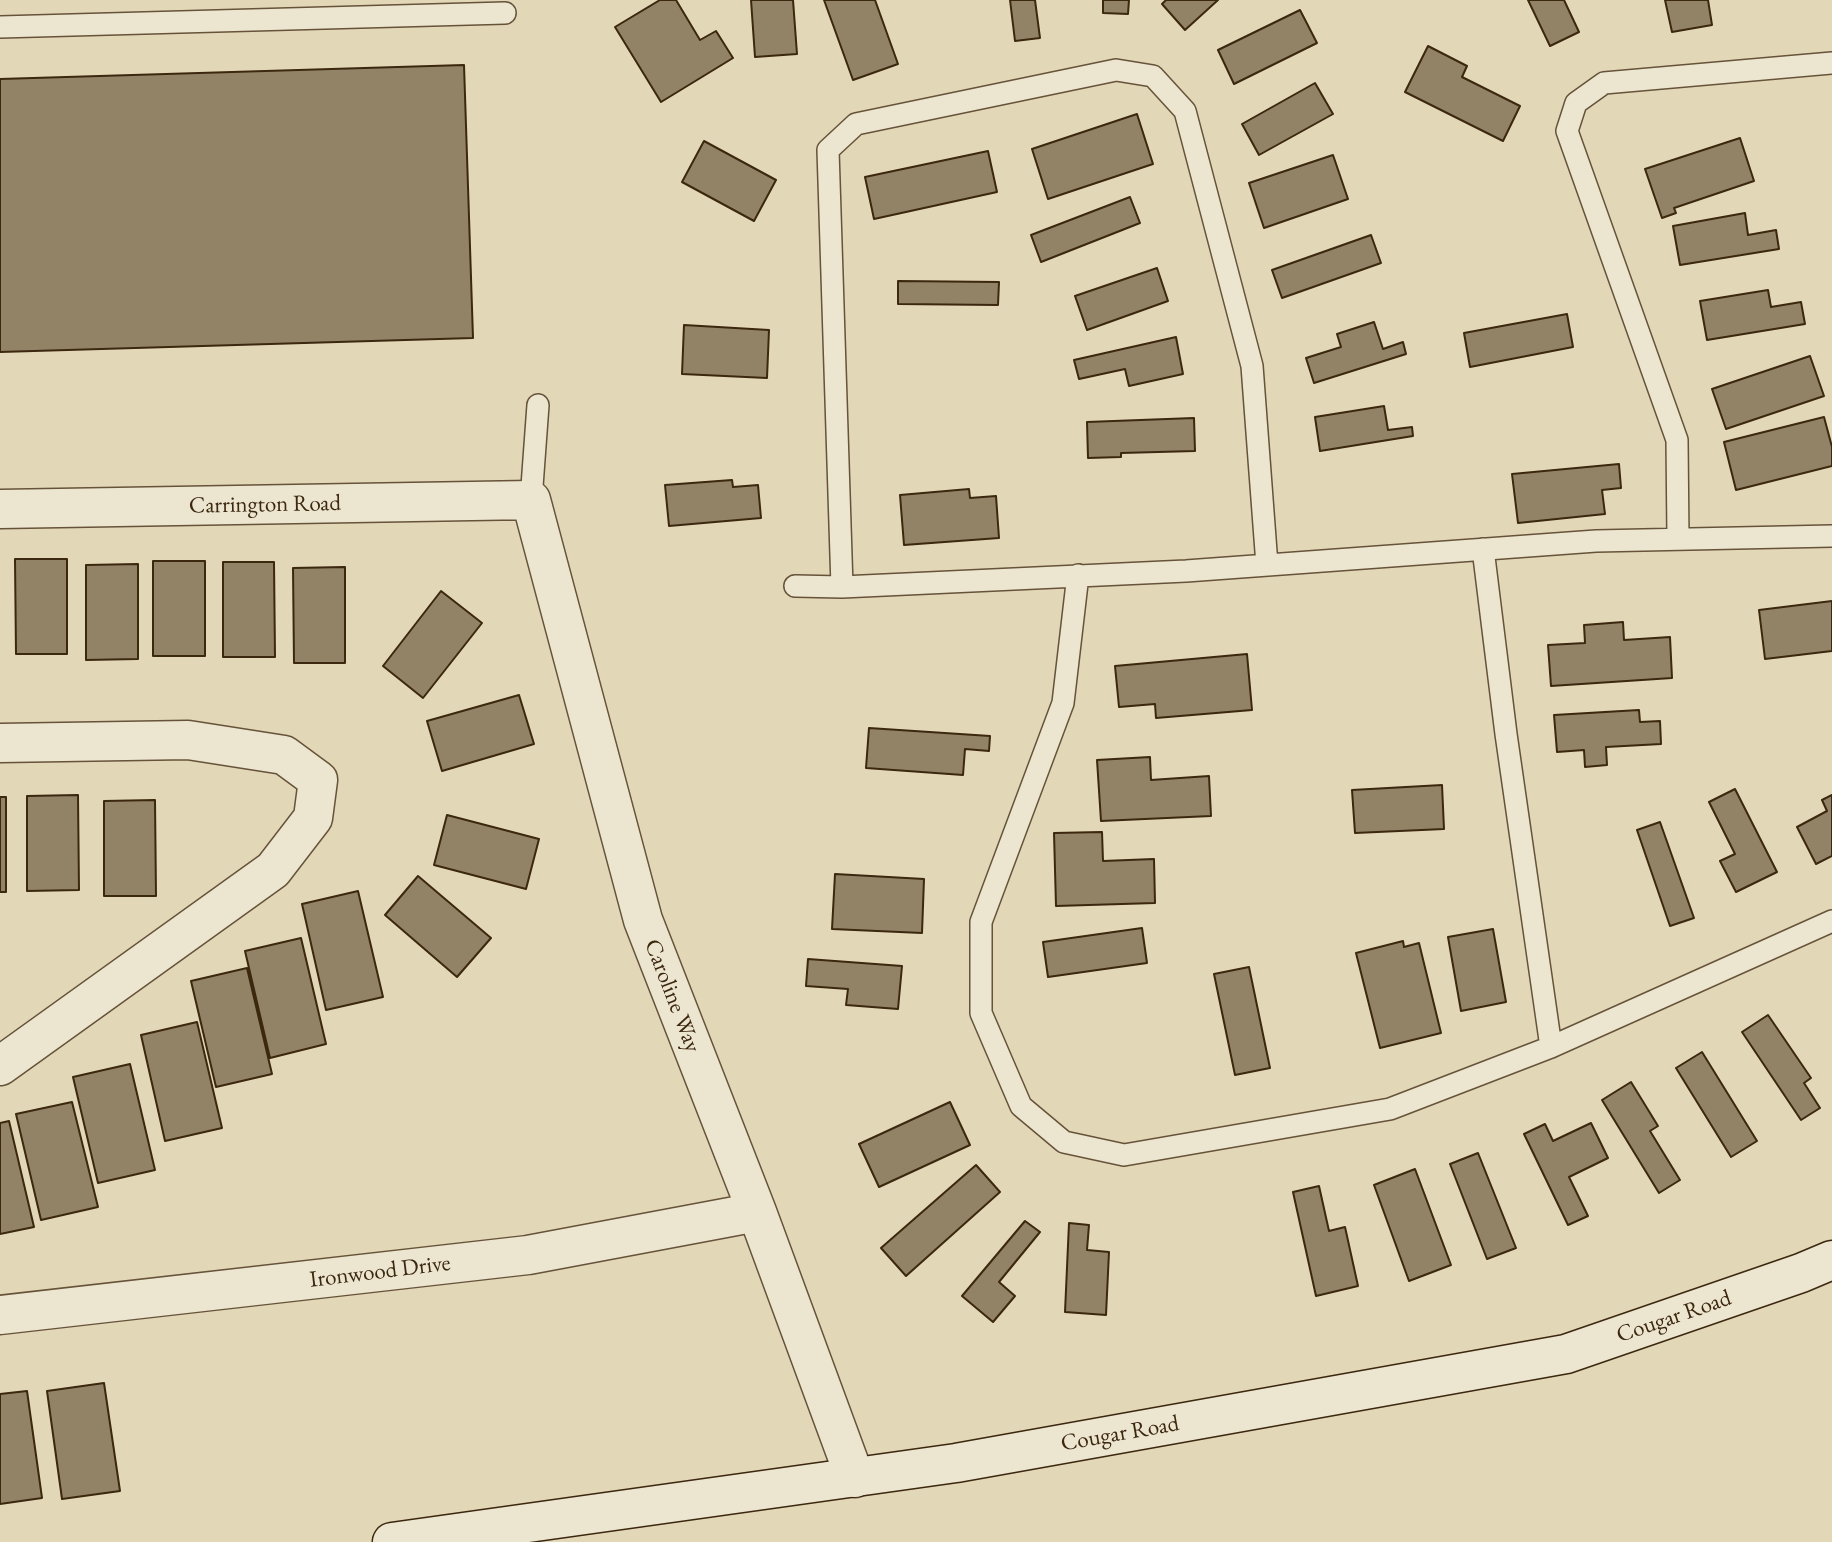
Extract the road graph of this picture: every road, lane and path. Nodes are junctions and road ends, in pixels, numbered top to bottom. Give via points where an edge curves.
1 (505, 13) dead end
2 (0, 27) edge
3 (1832, 63) edge
4 (538, 405) dead end
5 (531, 500) junction
6 (0, 509) edge
7 (1832, 536) edge
8 (1678, 539) junction
9 (1483, 549) junction
10 (1267, 565) junction
11 (1078, 575) junction
12 (795, 586) dead end
13 (842, 587) junction
14 (0, 743) edge
15 (1832, 921) edge
16 (1550, 1047) junction
17 (0, 1066) edge
18 (757, 1212) junction
19 (1832, 1260) edge
20 (0, 1315) edge
21 (855, 1478) junction
22 (393, 1542) edge

1 - 2 lane
3 - 8 lane via 1604,83 1576,103 1567,131 1677,440
4 - 5 lane
5 - 6 street, Carrington Road
5 - 18 street, Caroline Way via 643,920
7 - 8 lane
8 - 9 lane
9 - 10 lane
9 - 16 lane
10 - 11 lane
10 - 13 lane via 1252,366 1185,111 1153,76 1116,70 856,124 828,150
11 - 13 lane
11 - 16 lane via 1063,703 981,922 981,1013 1021,1106 1064,1142 1124,1155 1390,1110
12 - 13 lane
14 - 17 street via 188,740 284,755 318,780 313,818 273,870
15 - 16 lane
18 - 20 street, Ironwood Drive via 528,1255
18 - 21 street, Caroline Way
19 - 21 street, Cougar Road via 1566,1353
21 - 22 street, Cougar Road

